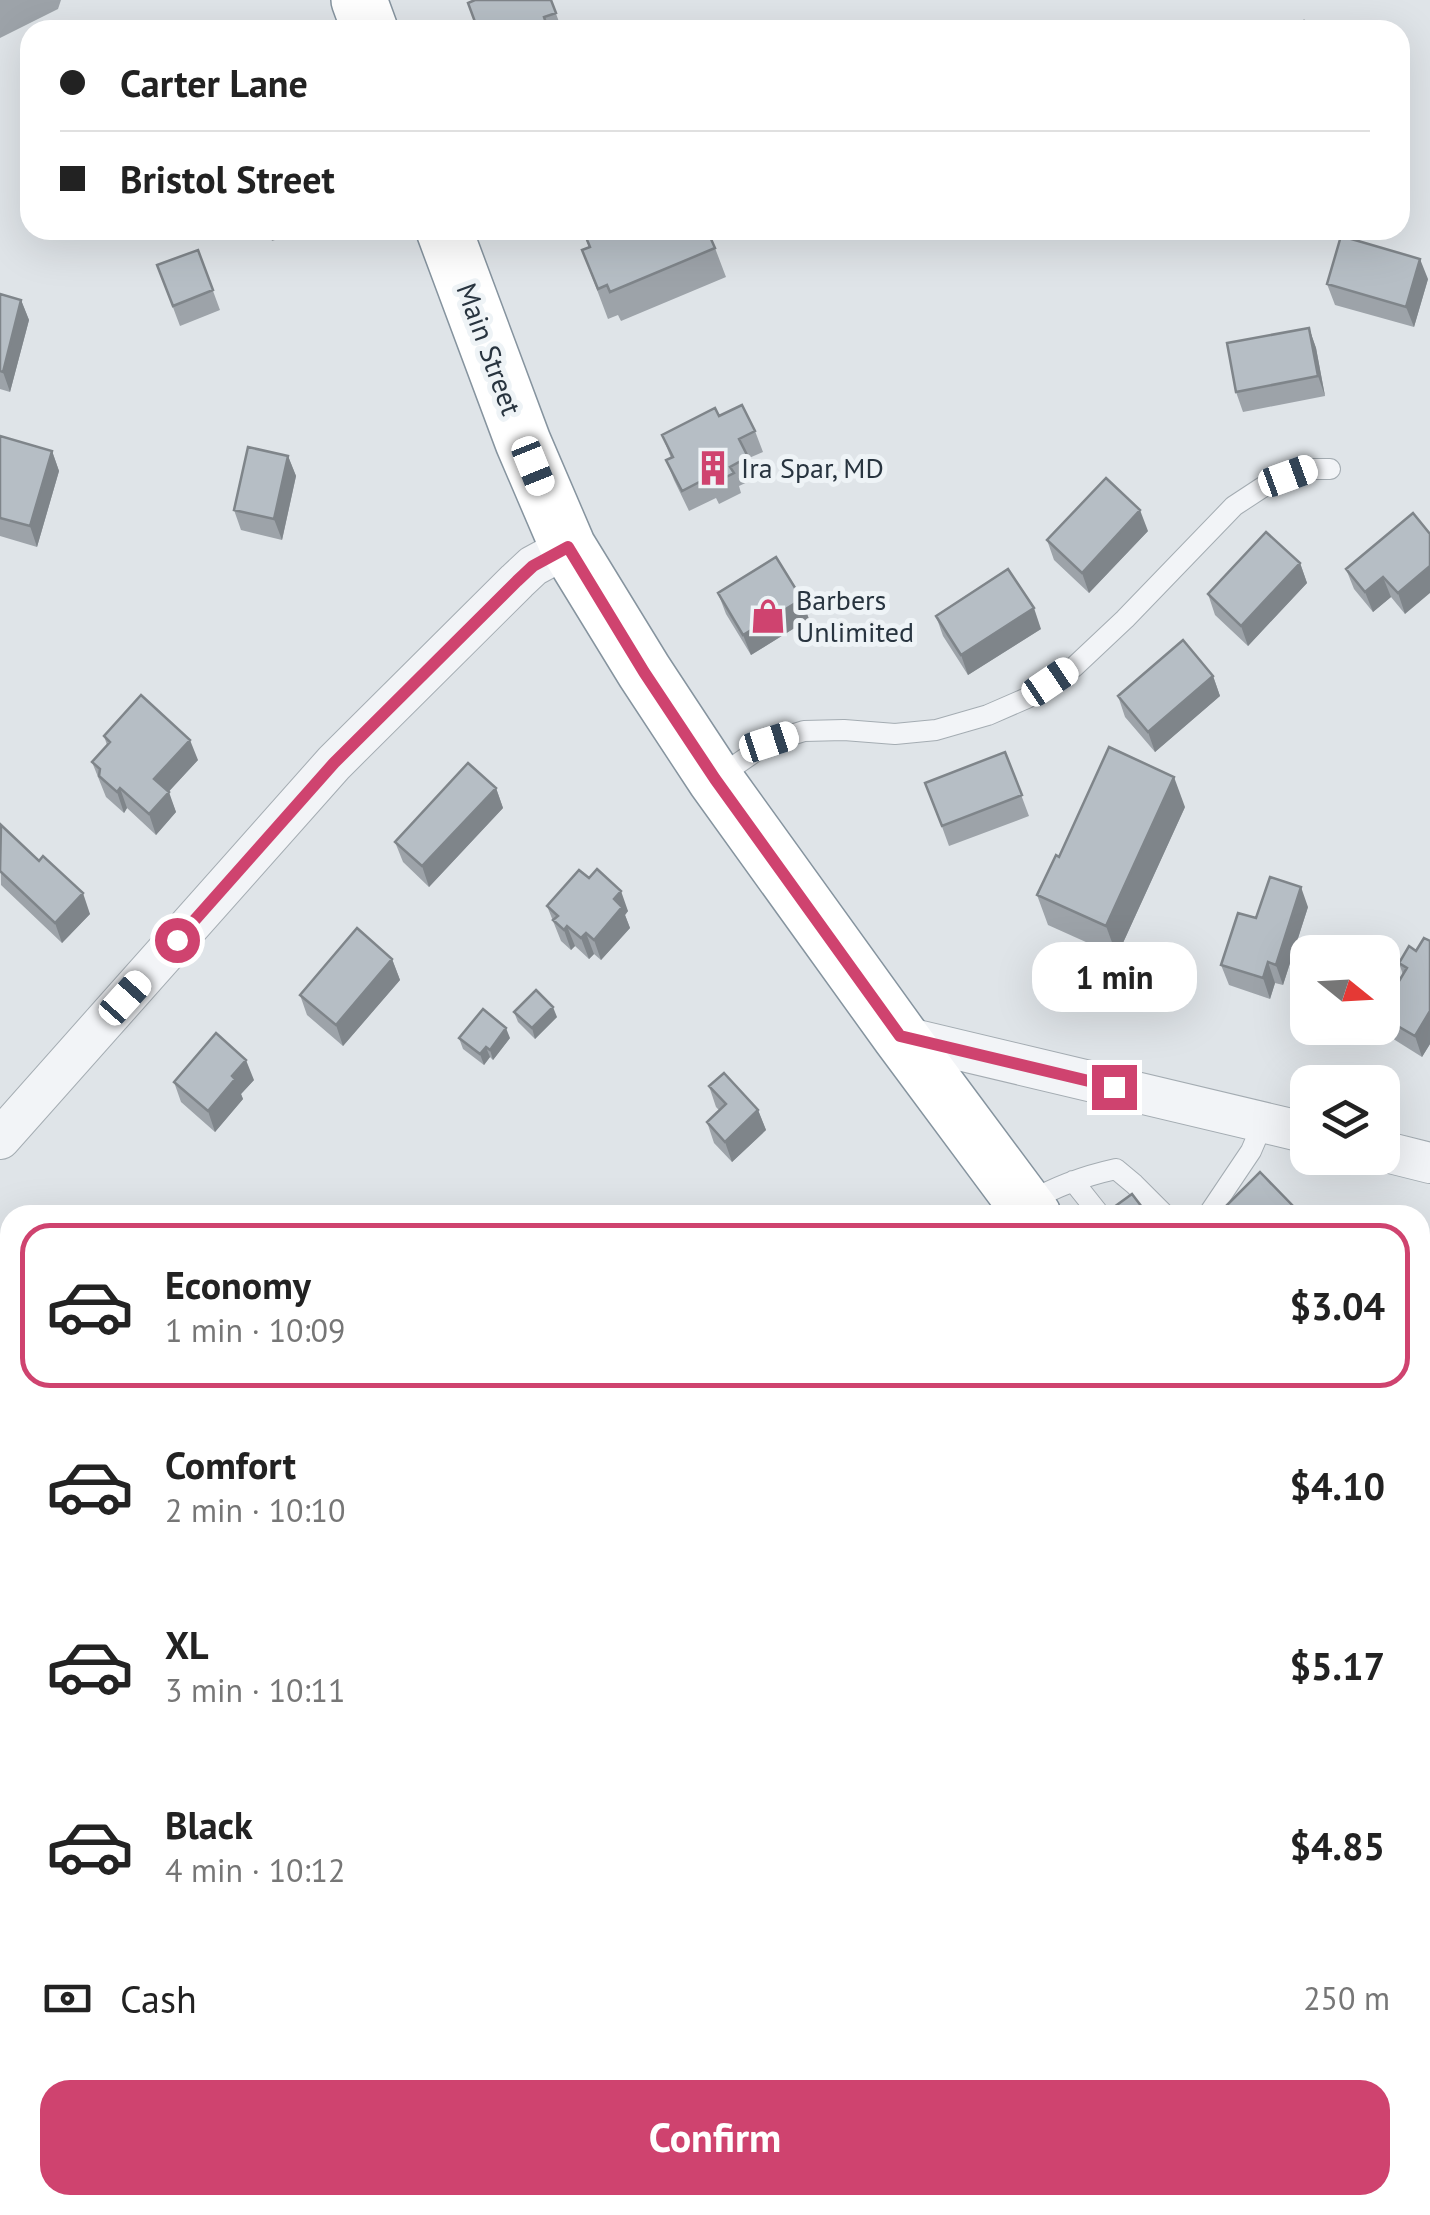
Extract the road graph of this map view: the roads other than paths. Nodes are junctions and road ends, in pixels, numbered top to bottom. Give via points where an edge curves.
1 (448, 240) edge
2 (1330, 468) dead end
3 (568, 547) junction
4 (715, 779) junction
5 (900, 1036) junction
6 (1263, 1122) junction
7 (1290, 1129) edge
8 (0, 1139) edge
9 (1400, 1156) edge
10 (1430, 1163) edge
11 (1044, 1200) edge
12 (1155, 1205) edge
13 (1215, 1205) edge

1 - 3 highway, Main Street
2 - 4 lane via 1270,483 1234,506 1125,619 1027,698 936,730 804,731 769,742
3 - 4 highway, Main Street
3 - 8 street via 533,566 334,763
4 - 5 highway, Main Street
5 - 6 street
5 - 11 highway, Main Street
6 - 7 street
6 - 13 lane
9 - 10 street
11 - 12 lane via 1116,1169

